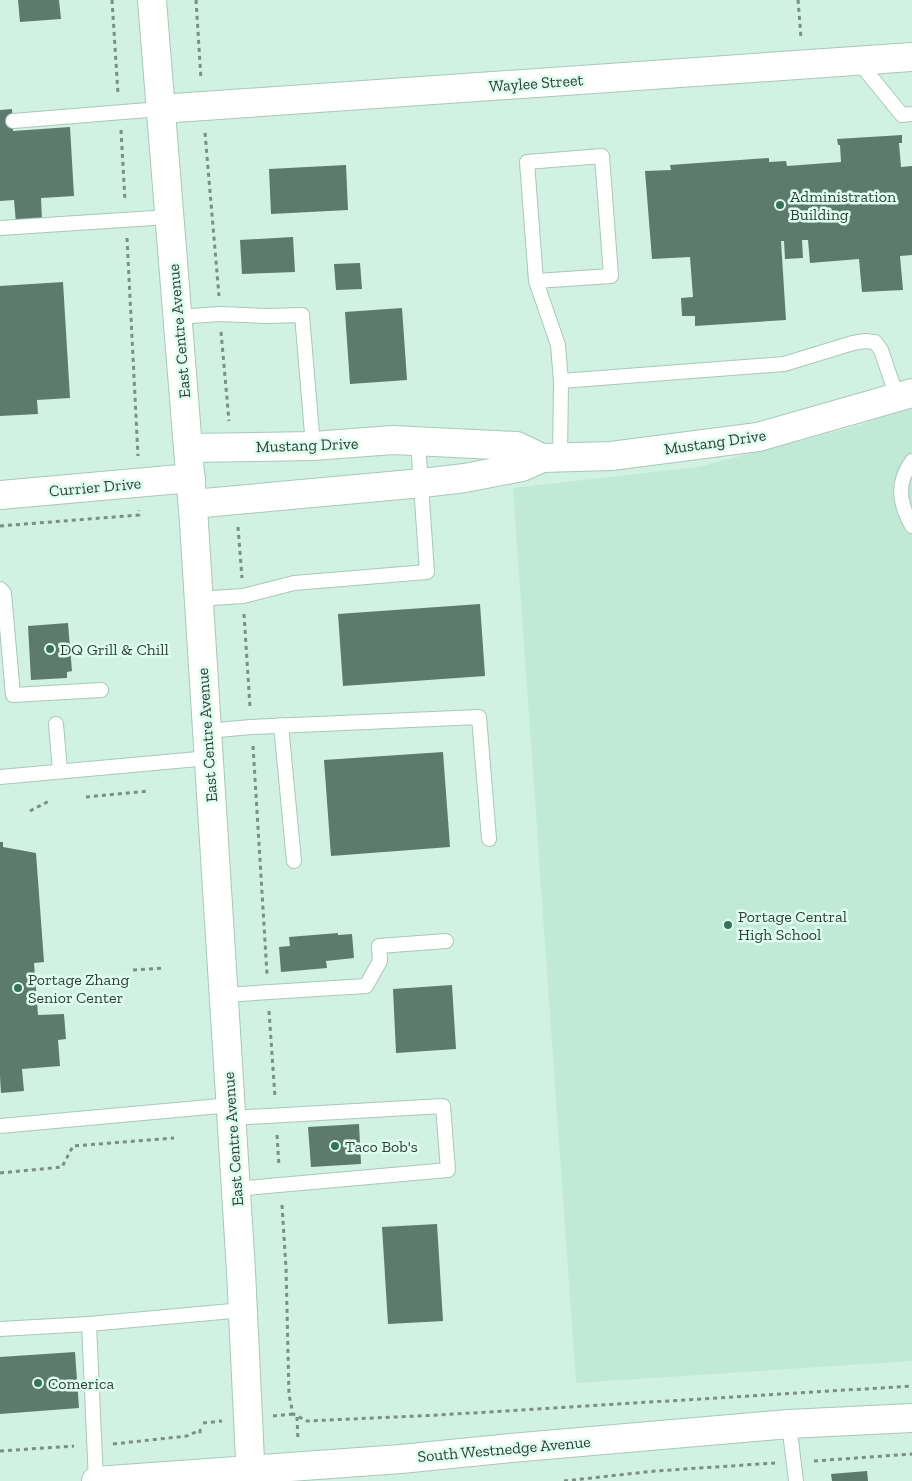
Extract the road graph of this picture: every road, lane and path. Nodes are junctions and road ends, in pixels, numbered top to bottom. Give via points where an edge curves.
1 (112, 0) edge
2 (152, 0) edge
3 (798, 0) edge
4 (801, 38) dead end
5 (912, 57) edge
6 (858, 61) junction
7 (160, 108) junction
8 (119, 112) junction
9 (912, 114) edge
10 (13, 121) dead end
11 (169, 217) junction
12 (126, 219) junction
13 (0, 228) edge
14 (536, 281) junction
15 (178, 316) junction
16 (561, 381) junction
17 (905, 395) edge
18 (418, 442) junction
19 (312, 446) junction
20 (188, 448) junction
21 (551, 458) junction
22 (912, 461) edge
23 (139, 483) junction
24 (422, 483) junction
25 (192, 491) junction
26 (0, 495) edge
27 (0, 526) edge
28 (912, 526) edge
29 (0, 589) edge
30 (198, 599) junction
31 (101, 690) dead end
32 (56, 724) dead end
33 (281, 726) junction
34 (208, 745) junction
35 (60, 771) junction
36 (0, 776) edge
37 (148, 791) dead end
38 (86, 797) dead end
39 (51, 800) dead end
40 (30, 811) dead end
41 (489, 839) dead end
42 (294, 861) dead end
43 (446, 941) dead end
44 (164, 968) dead end
45 (132, 970) dead end
46 (99, 973) dead end
47 (86, 975) dead end
48 (224, 995) junction
49 (231, 1112) junction
50 (0, 1126) edge
51 (174, 1138) dead end
52 (0, 1173) edge
53 (236, 1189) junction
54 (243, 1310) junction
55 (89, 1324) junction
56 (0, 1329) edge
57 (912, 1386) edge
58 (296, 1417) dead end
59 (912, 1418) edge
60 (208, 1422) dead end
61 (203, 1424) dead end
62 (789, 1424) junction
63 (200, 1430) dead end
64 (200, 1437) dead end
65 (912, 1454) edge
66 (794, 1462) junction
67 (251, 1476) edge
68 (96, 1481) edge
69 (564, 1481) edge
70 (796, 1481) edge

1 - 8 path
2 - 7 street, East Centre Avenue
3 - 4 path
5 - 6 street, Waylee Street
6 - 7 street, Waylee Street
6 - 9 lane via 902,115
7 - 8 lane
7 - 11 street, East Centre Avenue
8 - 10 lane
8 - 12 path
11 - 12 lane
11 - 15 street, East Centre Avenue
12 - 13 lane
12 - 23 path
14 - 14 lane via 527,162 602,156 610,276
14 - 16 lane via 558,345
15 - 19 lane via 302,315
15 - 20 street, East Centre Avenue
16 - 17 lane via 784,364 865,341 875,342 881,350
16 - 21 lane
17 - 21 street, Mustang Drive via 758,437 611,456
18 - 19 street, Mustang Drive via 393,440
18 - 21 street, Mustang Drive via 517,446
18 - 24 lane
19 - 20 street, Mustang Drive
20 - 25 street, East Centre Avenue
21 - 24 street, Mustang Drive via 466,478
22 - 28 lane via 903,478 900,494 904,512
23 - 25 street, Currier Drive
23 - 26 street, Currier Drive
23 - 27 path via 139,515
24 - 25 street, Mustang Drive
24 - 30 lane via 427,572 294,583 243,596
25 - 30 street, East Centre Avenue
29 - 31 lane via 4,593 13,695
30 - 34 street, East Centre Avenue
32 - 35 lane
33 - 34 lane
33 - 41 lane via 479,717
33 - 42 lane
34 - 35 lane
34 - 48 street, East Centre Avenue
35 - 36 lane
37 - 38 path
39 - 40 path
43 - 48 lane via 379,946 380,961 366,986
44 - 45 path
46 - 47 path
48 - 49 street, East Centre Avenue
49 - 50 lane
49 - 53 street, East Centre Avenue
49 - 53 lane via 443,1106 448,1170
51 - 52 path via 73,1146 62,1168
53 - 54 street, East Centre Avenue
54 - 55 lane
54 - 67 street, East Centre Avenue
55 - 56 lane
55 - 68 lane
57 - 58 path via 439,1415 307,1421
59 - 62 street, South Westnedge Avenue
60 - 61 path
62 - 66 lane
62 - 67 street, South Westnedge Avenue via 511,1448
63 - 64 path
65 - 66 path
66 - 69 path via 654,1471
66 - 70 lane
67 - 68 street, South Westnedge Avenue

